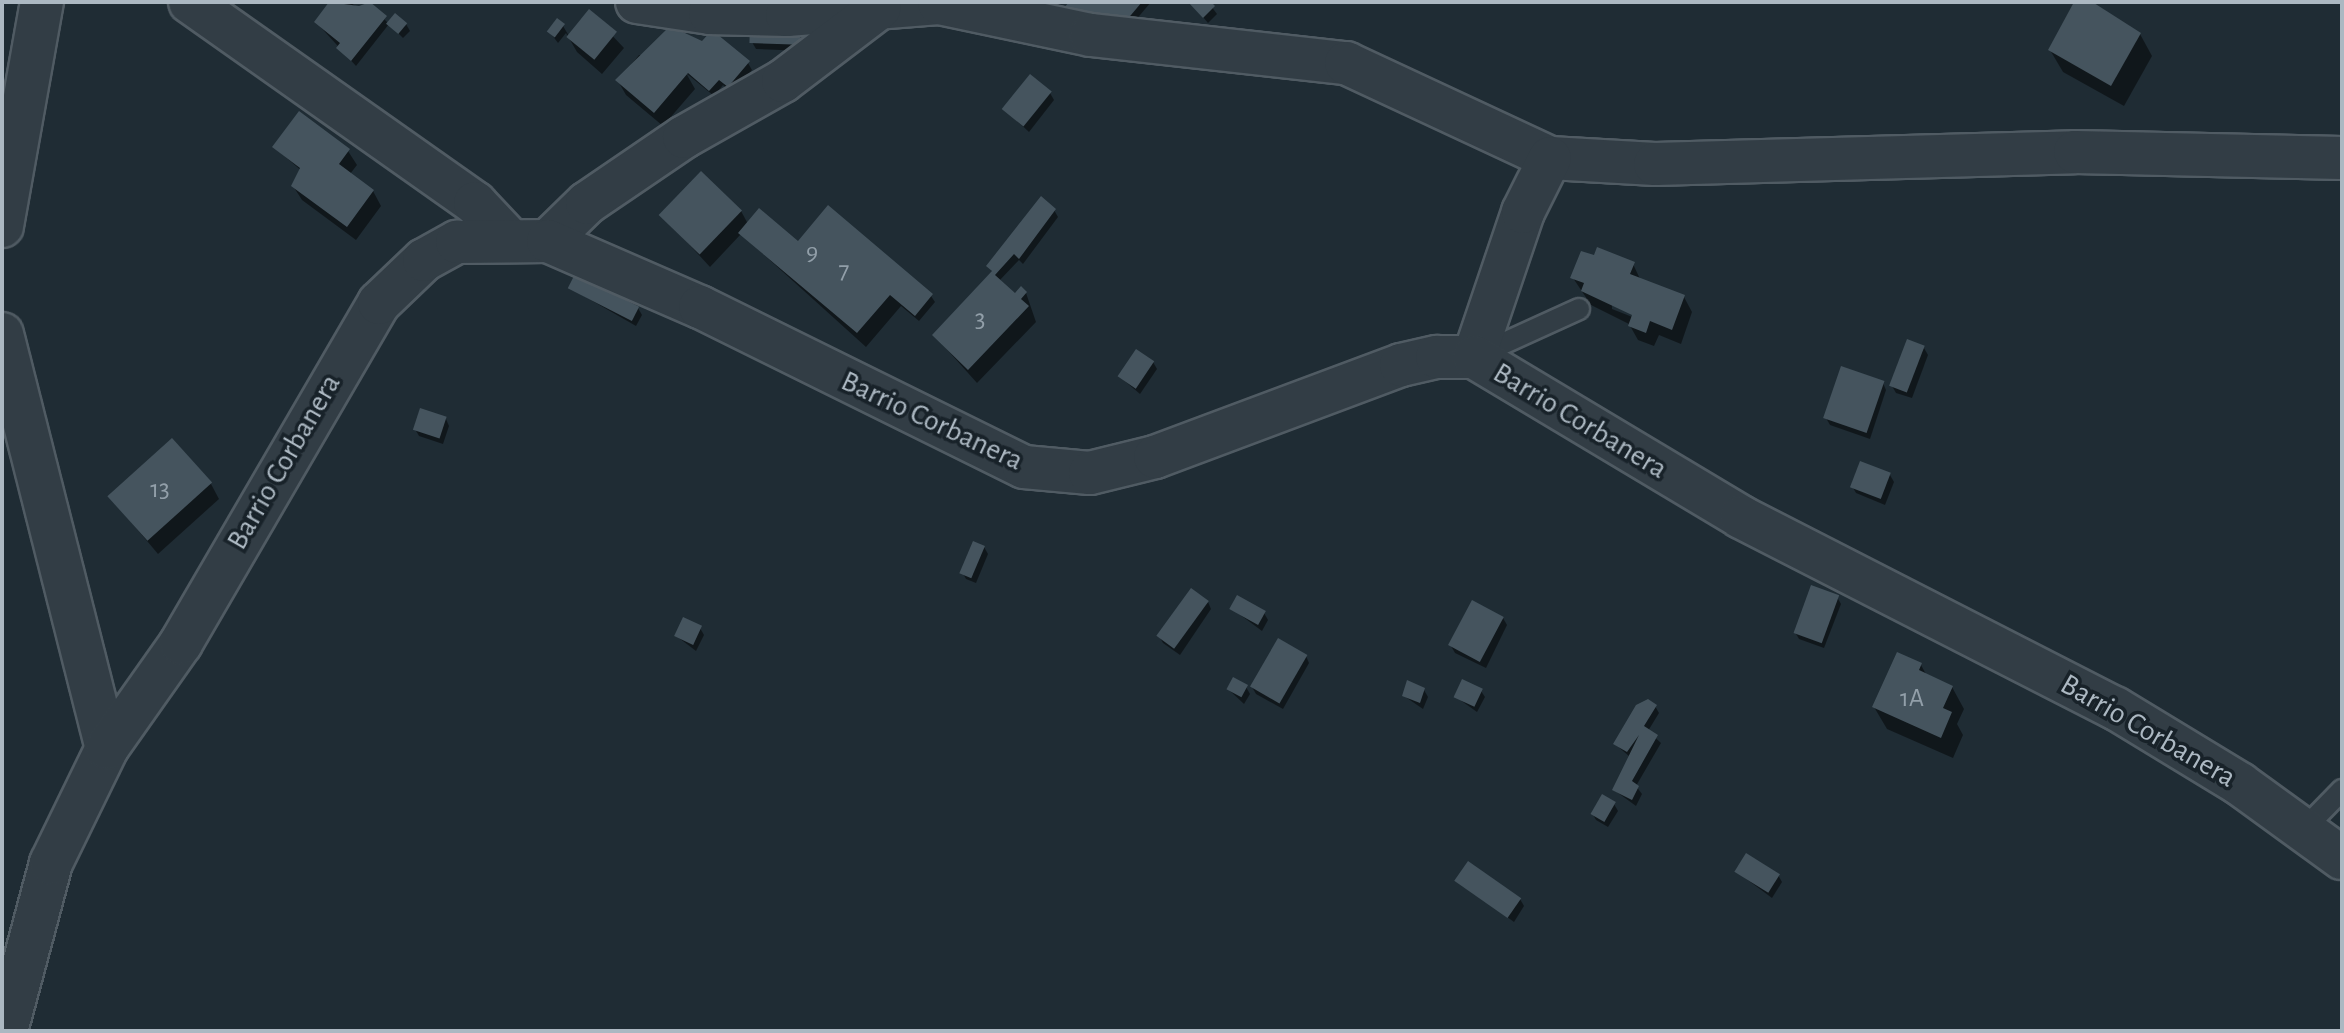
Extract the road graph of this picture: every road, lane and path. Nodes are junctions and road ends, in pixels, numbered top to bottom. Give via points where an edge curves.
1 (42, 2) edge
2 (190, 2) edge
3 (637, 2) edge
4 (884, 4) edge
5 (1550, 158) junction
6 (2342, 158) edge
7 (2, 226) edge
8 (528, 240) junction
9 (1579, 309) dead end
10 (2, 334) edge
11 (1474, 357) junction
12 (107, 748) junction
13 (2342, 790) edge
14 (2303, 830) junction
15 (2342, 858) edge
16 (6, 1031) edge

1 - 7 street
2 - 8 street, Barrio Corbanera
3 - 4 street via 710,13 787,15
4 - 5 street via 939,3 1091,35 1346,63
4 - 8 street via 783,81 684,137
5 - 6 street via 1655,164 2075,152
5 - 11 street via 1523,212
8 - 11 street, Barrio Corbanera via 700,307 1024,467 1090,473 1129,464 1401,365 1437,357
8 - 12 street, Barrio Corbanera via 457,242 424,260 379,303 181,643
9 - 11 lane
10 - 12 street
11 - 14 street, Barrio Corbanera via 1741,517 2115,708 2240,784
12 - 16 street, Barrio Corbanera via 51,863
13 - 14 lane
14 - 15 street, Barrio Corbanera

